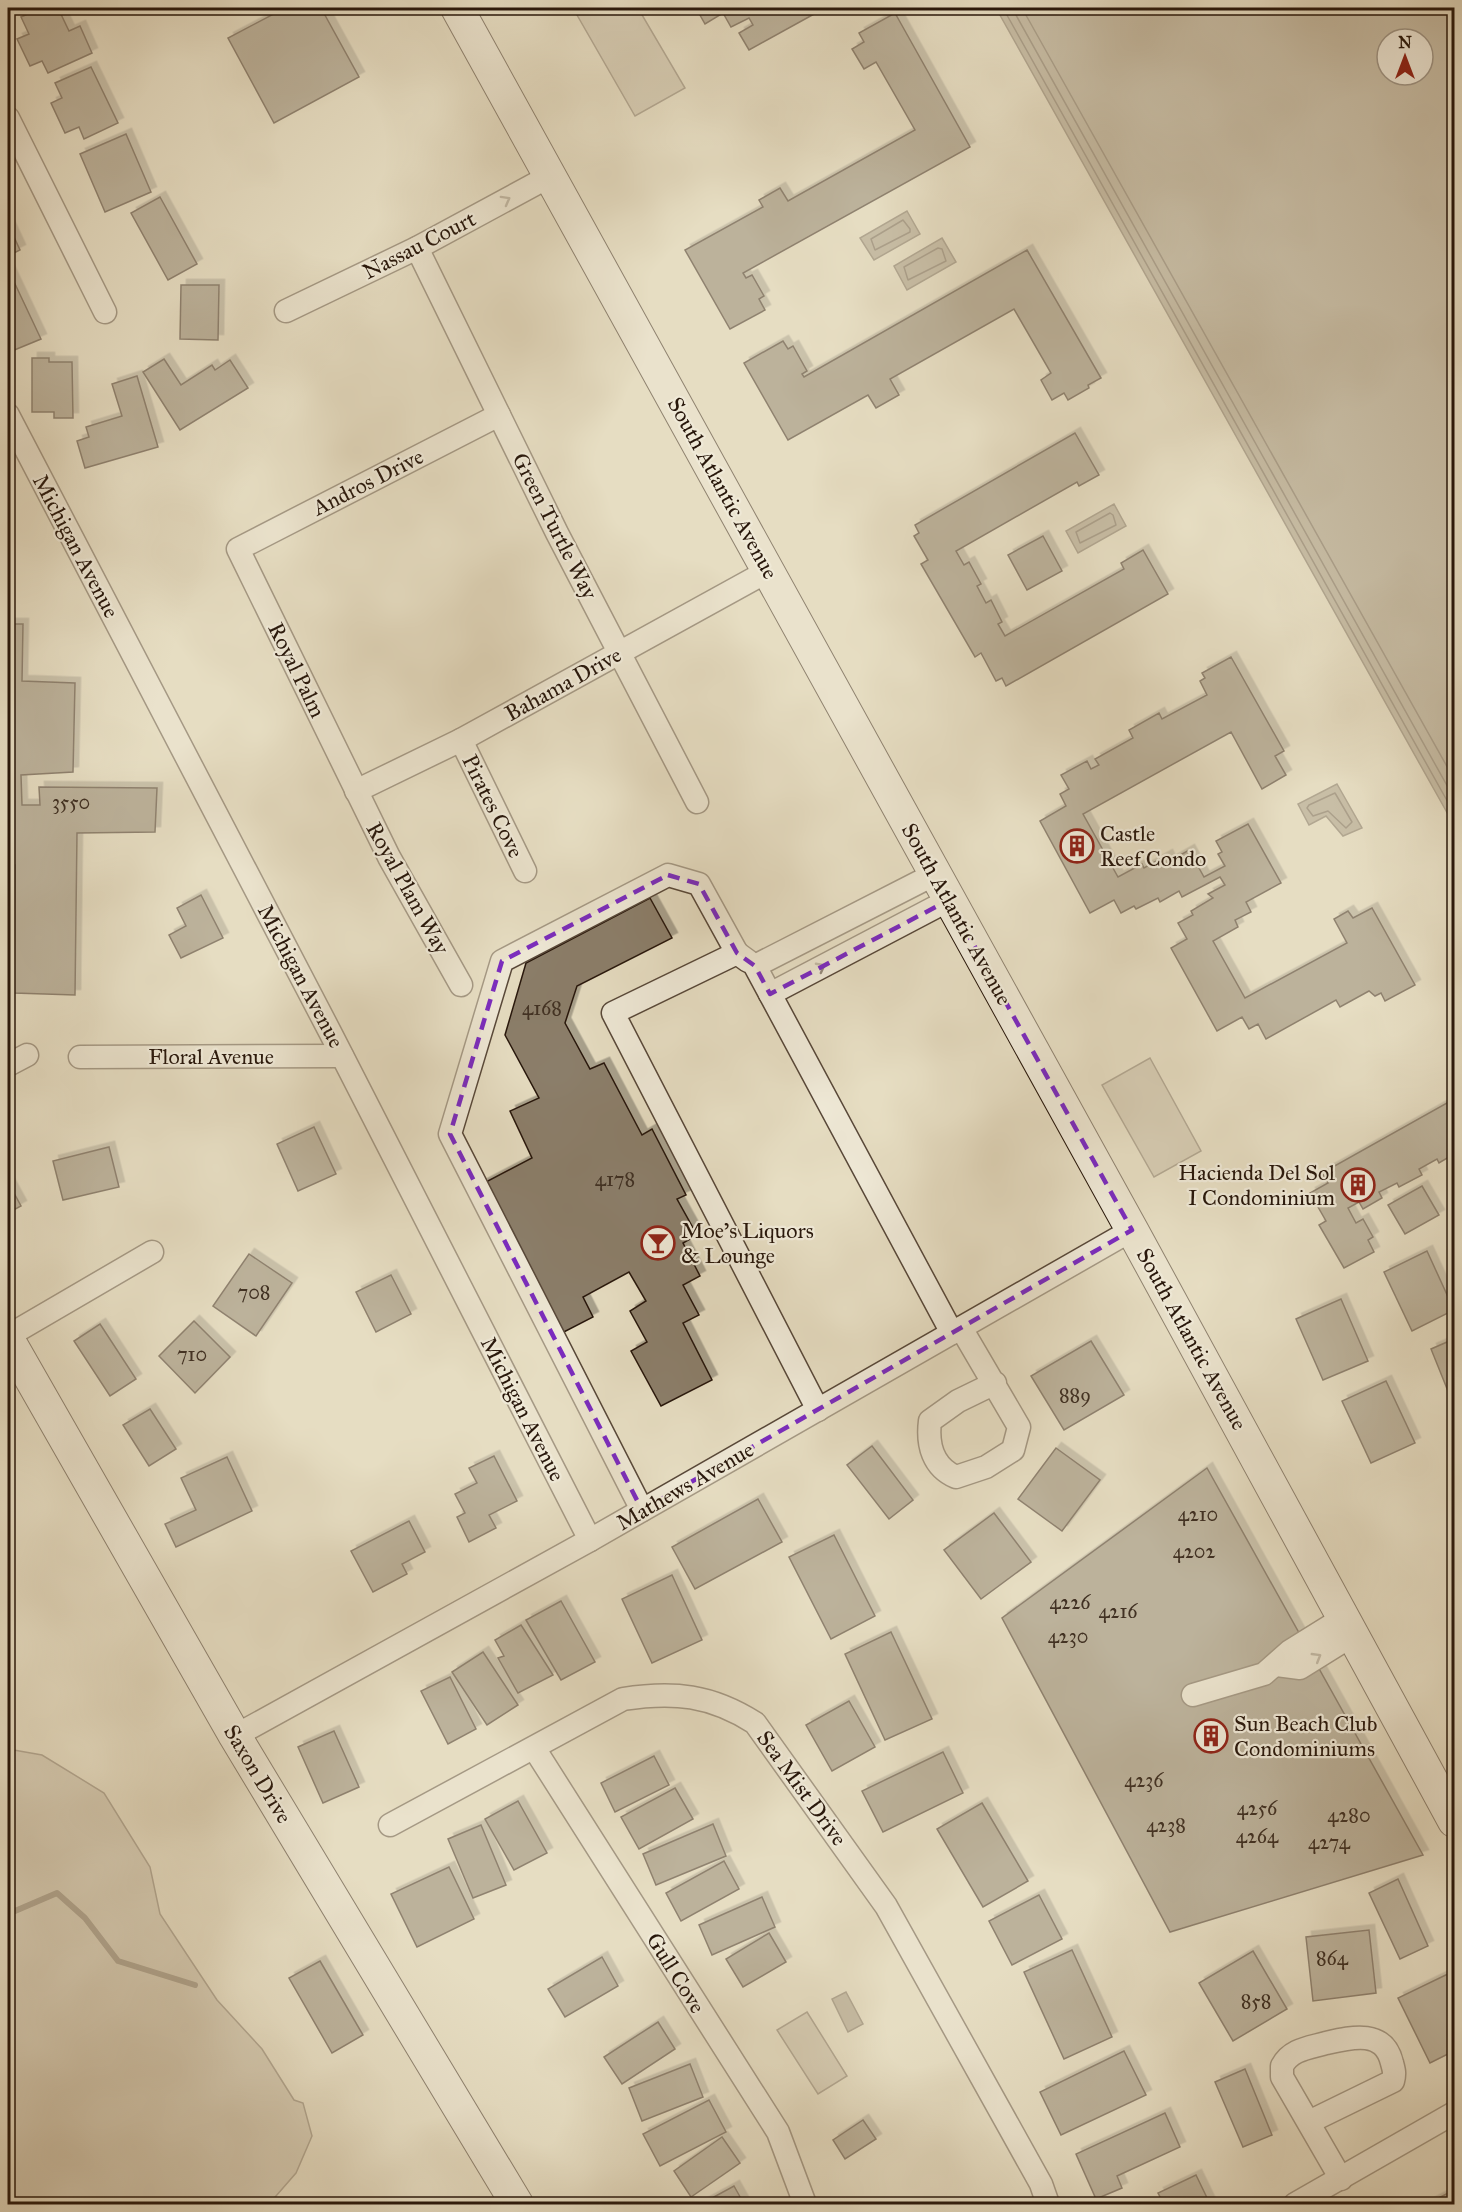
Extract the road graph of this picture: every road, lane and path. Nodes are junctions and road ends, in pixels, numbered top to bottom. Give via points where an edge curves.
1 (458, 8) edge
2 (8, 117) edge
3 (550, 176) junction
4 (417, 248) junction
5 (286, 311) dead end
6 (105, 312) dead end
7 (8, 415) edge
8 (498, 415) junction
9 (238, 549) joint
10 (768, 571) junction
11 (621, 652) junction
12 (461, 740) junction
13 (356, 791) junction
14 (697, 802) dead end
15 (525, 871) dead end
16 (942, 887) junction
17 (746, 959) junction
18 (461, 985) dead end
19 (770, 994) junction
20 (342, 1056) junction
21 (80, 1057) dead end
22 (1132, 1230) junction
23 (152, 1252) dead end
24 (956, 1331) junction
25 (8, 1338) edge
26 (995, 1383) dead end
27 (818, 1410) junction
28 (642, 1510) junction
29 (590, 1540) junction
30 (1348, 1627) junction
31 (1193, 1695) dead end
32 (235, 1736) junction
33 (534, 1748) junction
34 (1455, 1821) edge
35 (390, 1825) dead end
36 (1455, 2113) edge
37 (1309, 2122) junction
38 (1341, 2179) junction
39 (517, 2205) edge
40 (805, 2205) edge
41 (1048, 2205) edge
42 (1295, 2205) edge

1 - 3 street, South Atlantic Avenue
2 - 6 street
4 -> 3 street, Nassau Court
3 - 10 street, South Atlantic Avenue
4 - 5 street, Nassau Court
4 - 8 street, Green Turtle Way
7 - 20 street, Michigan Avenue
8 - 9 street, Andros Drive
8 - 11 street, Green Turtle Way
9 - 13 street, Royal Palm
10 - 11 street, Bahama Drive
10 - 16 street, South Atlantic Avenue
11 - 12 street, Bahama Drive
11 - 14 street, Green Turtle Way
12 - 13 street, Bahama Drive
12 - 15 street, Pirates Cove
13 - 18 street, Royal Plam Way
16 - 17 street
19 -> 16 street
16 - 22 street, South Atlantic Avenue
17 - 19 street
17 - 27 street via 613,1013
17 - 28 street via 699,884 668,875 502,961 450,1134
19 - 24 street
20 - 21 street, Floral Avenue
20 - 29 street, Michigan Avenue
22 - 24 street, Mathews Avenue
22 - 30 street, South Atlantic Avenue
23 - 25 street
24 - 26 street
24 - 27 street, Mathews Avenue
25 - 32 street, Saxon Drive
27 - 28 street, Mathews Avenue
28 - 29 street, Mathews Avenue
29 - 32 street, Mathews Avenue
30 - 31 street via 1290,1651 1264,1674
30 - 34 street, South Atlantic Avenue
32 - 39 street, Saxon Drive
33 - 35 street, Sea Mist Drive
33 - 40 street, Gull Cove via 778,2132
33 - 41 street, Sea Mist Drive via 623,1699 655,1694 694,1696 734,1709 755,1722 886,1906 1041,2184
36 - 38 street
37 - 37 street via 1282,2077 1282,2066 1294,2052 1353,2036 1367,2037 1390,2053 1393,2081
37 - 38 street
38 - 42 street

